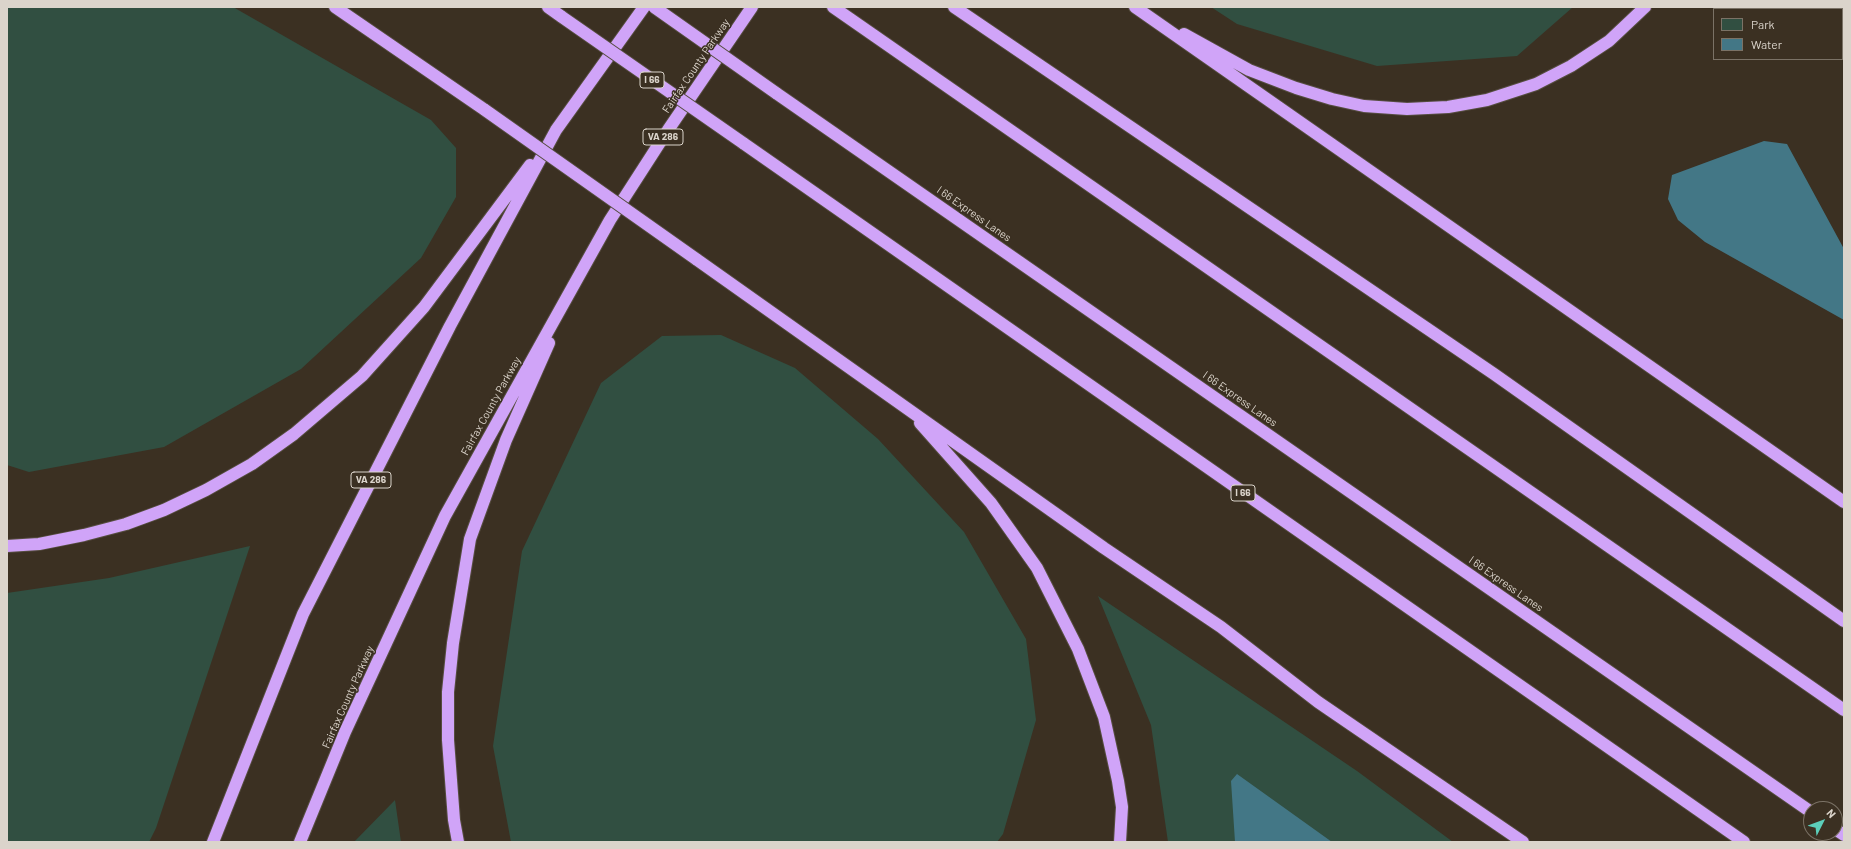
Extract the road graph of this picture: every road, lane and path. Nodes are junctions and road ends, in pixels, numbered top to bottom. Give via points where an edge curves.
1 (327, 7) edge
2 (334, 7) edge
3 (548, 7) edge
4 (644, 7) edge
5 (654, 7) edge
6 (752, 7) edge
7 (834, 7) edge
8 (954, 7) edge
9 (1136, 7) edge
10 (1645, 7) edge
11 (367, 29) junction
12 (556, 130) junction
13 (581, 271) junction
14 (906, 408) junction
15 (1844, 502) edge
16 (7, 546) edge
17 (1844, 621) edge
18 (1844, 710) edge
19 (1803, 806) edge
20 (213, 842) edge
21 (300, 842) edge
22 (458, 842) edge
23 (1120, 842) edge
24 (1523, 842) edge
25 (1744, 842) edge

1 - 11 highway
2 - 11 highway
3 - 25 highway, I 66, bridge
4 - 12 highway, VA 286
5 - 19 highway, I 66 Express Lanes, bridge
6 - 13 highway, Fairfax County Parkway / VA 286 via 668,130 610,220
7 - 18 highway
8 - 17 highway via 1494,374
9 - 10 highway via 1249,70 1290,86 1364,106 1407,109 1448,107 1487,100 1536,84 1571,66 1609,41
9 - 15 highway
11 - 14 highway, bridge
12 - 16 highway via 424,307 362,376 294,434 246,467 164,510 126,524 84,535 39,544
12 - 20 highway, VA 286 via 450,326 303,614
13 - 21 highway, Fairfax County Parkway / VA 286 via 445,516 345,732
13 - 22 highway via 506,440 470,539 453,642 448,692 448,740
14 - 23 highway via 991,504 1037,568 1078,649 1104,717 1118,781 1122,807
14 - 24 highway via 1104,548 1222,627 1318,702

